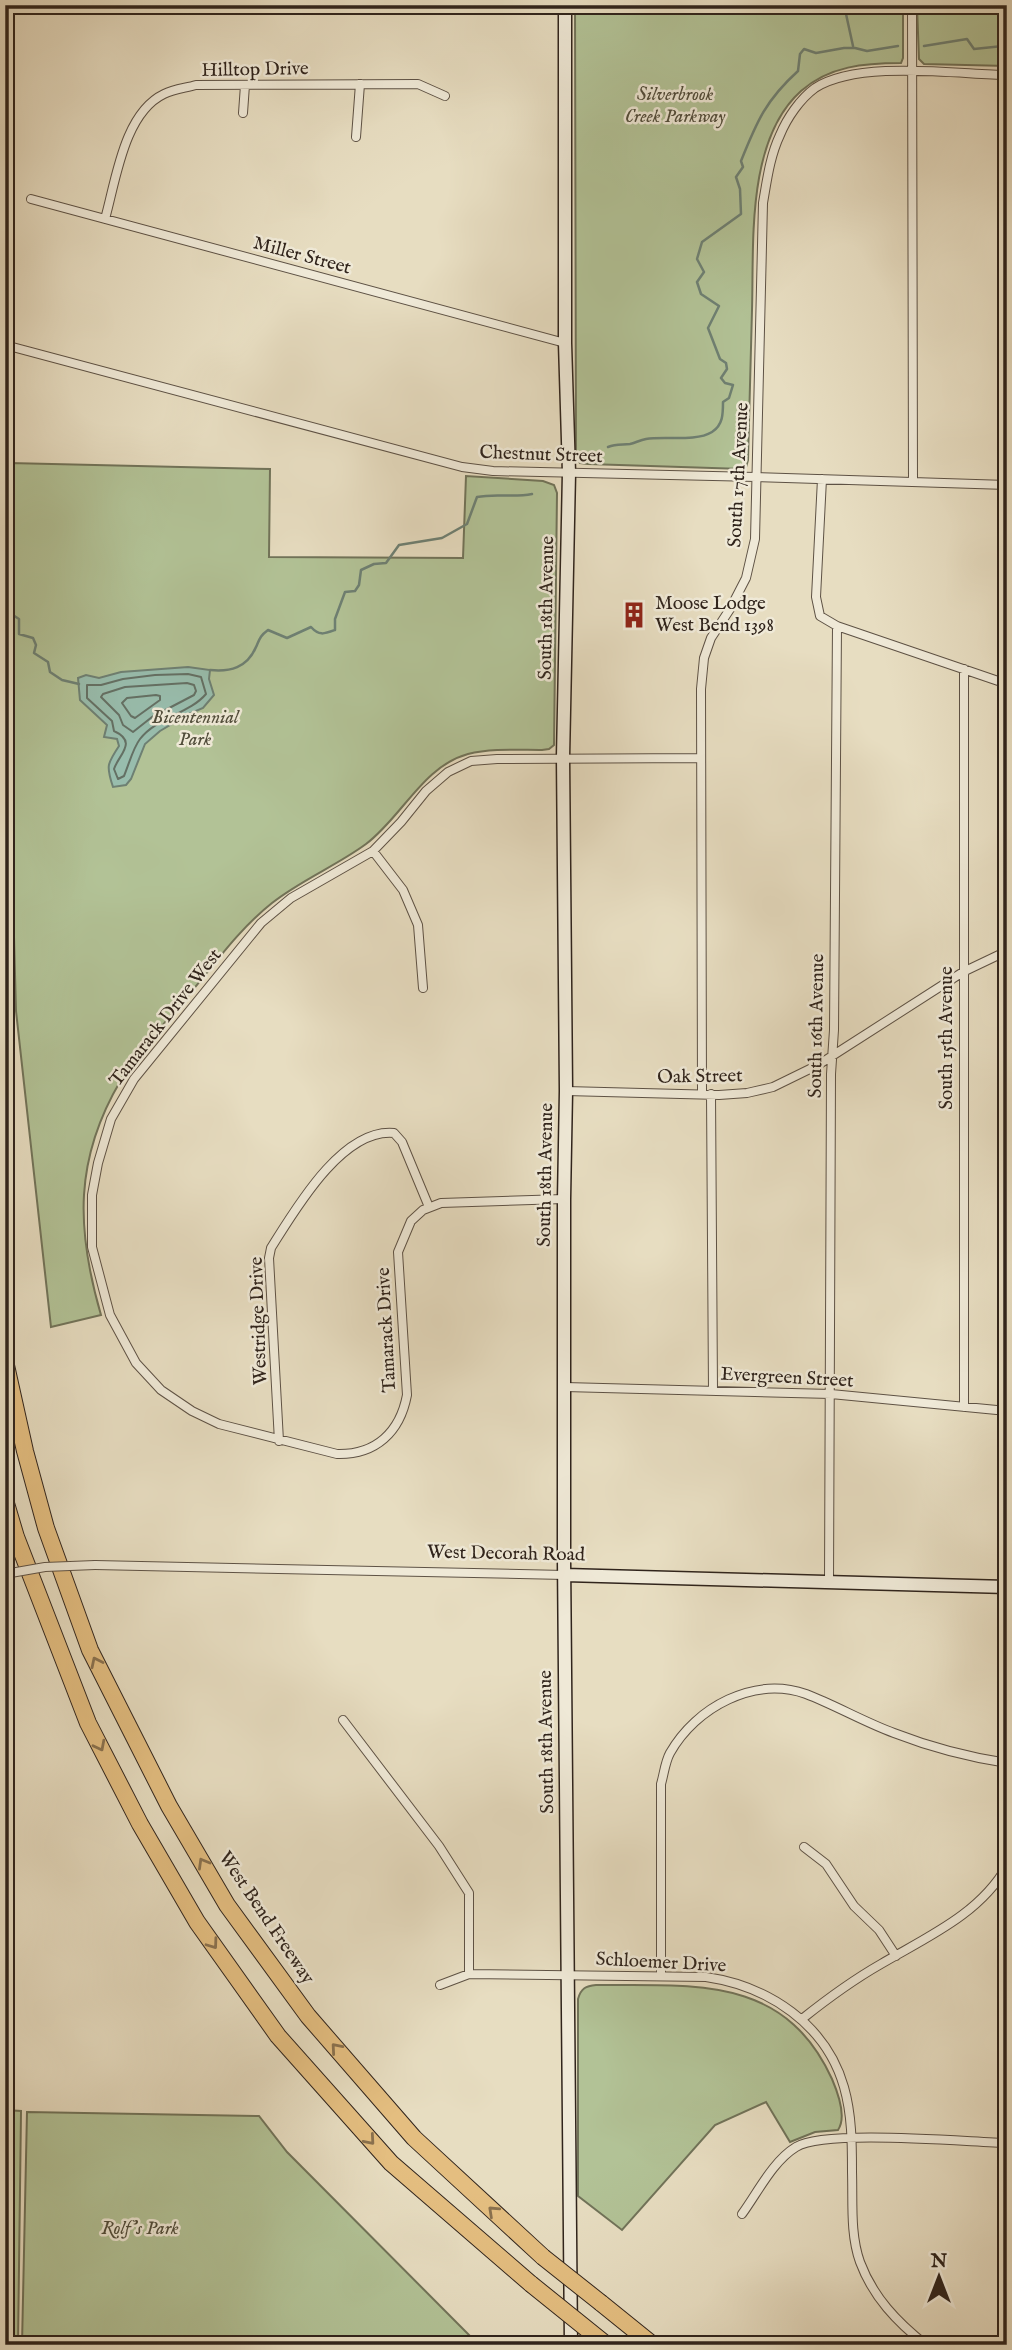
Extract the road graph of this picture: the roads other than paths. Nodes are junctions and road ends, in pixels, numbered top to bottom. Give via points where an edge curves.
1 (565, 5) edge
2 (912, 5) edge
3 (913, 72) junction
4 (1007, 75) edge
5 (359, 84) junction
6 (245, 85) junction
7 (445, 96) dead end
8 (243, 113) dead end
9 (356, 137) dead end
10 (31, 199) dead end
11 (105, 219) junction
12 (565, 343) junction
13 (5, 345) edge
14 (569, 472) junction
15 (757, 477) junction
16 (822, 479) junction
17 (913, 482) junction
18 (1007, 485) edge
19 (837, 626) junction
20 (964, 669) junction
21 (1007, 684) edge
22 (563, 757) junction
23 (701, 758) junction
24 (373, 850) junction
25 (1007, 951) edge
26 (963, 972) junction
27 (423, 988) dead end
28 (832, 1054) junction
29 (566, 1091) junction
30 (706, 1094) junction
31 (564, 1199) junction
32 (429, 1208) junction
33 (5, 1361) edge
34 (565, 1387) junction
35 (713, 1391) junction
36 (831, 1395) junction
37 (964, 1407) junction
38 (1007, 1411) edge
39 (279, 1441) junction
40 (5, 1500) edge
41 (5, 1574) edge
42 (565, 1574) junction
43 (829, 1582) junction
44 (1007, 1587) edge
45 (343, 1720) dead end
46 (1007, 1763) edge
47 (804, 1847) dead end
48 (1007, 1866) edge
49 (896, 1956) junction
50 (469, 1974) junction
51 (567, 1975) junction
52 (661, 1976) junction
53 (440, 1985) dead end
54 (802, 2019) junction
55 (851, 2138) junction
56 (1007, 2143) edge
57 (742, 2214) dead end
58 (605, 2343) edge
59 (571, 2345) edge
60 (653, 2345) edge
61 (926, 2345) edge

1 - 12 street, South 18th Avenue
2 - 3 street
3 - 4 street, South 17th Avenue
3 - 15 street, South 17th Avenue via 862,72 837,78 814,89 794,109 779,135 763,203
3 - 17 street
5 - 6 street, Hilltop Drive
5 - 7 street, Hilltop Drive via 418,84
5 - 9 street
6 - 8 street
6 - 11 street, Hilltop Drive via 196,85 163,94 140,114 127,141
10 - 11 street, Miller Street
11 - 12 street, Miller Street
12 - 14 street, South 18th Avenue
13 - 14 street, Chestnut Street via 462,467
14 - 15 street, Chestnut Street
14 - 22 street, South 18th Avenue
15 - 16 street, Chestnut Street
15 - 23 street, South 17th Avenue via 755,539 746,578 710,638 704,658
16 - 17 street, Chestnut Street
16 - 19 street via 816,597 820,616
17 - 18 street, Chestnut Street
19 - 20 street
19 - 28 street, South 16th Avenue
20 - 21 street
20 - 26 street, South 15th Avenue
22 - 23 street, Tamarack Drive West
22 - 24 street, Tamarack Drive West via 471,761 448,772
22 - 29 street, South 18th Avenue
23 - 30 street, South 17th Avenue
24 - 27 street via 403,890 418,925
24 - 39 street, Tamarack Drive West via 291,898 261,923 134,1079 111,1119 92,1195 92,1247 110,1315 136,1363 161,1390 192,1411
25 - 26 street, Oak Street
26 - 28 street, Oak Street
26 - 37 street, South 15th Avenue
28 - 30 street, Oak Street via 773,1087
28 - 36 street, South 16th Avenue
29 - 30 street, Oak Street
29 - 31 street, South 18th Avenue
30 - 35 street, South 17th Avenue
31 - 32 street via 459,1200
31 - 34 street, South 18th Avenue
32 - 39 street, Tamarack Drive via 411,1221 398,1252 407,1395 404,1413 373,1448 354,1454
32 - 39 street, Westridge Drive via 394,1133 384,1132 350,1148 306,1192 269,1258
60 -> 33 highway, West Bend Freeway, bridge via 544,2257 414,2138 308,2016 227,1905 169,1805 90,1650 46,1528
34 - 35 street, Evergreen Street
34 - 42 street, South 18th Avenue
35 - 36 street, Evergreen Street
36 - 37 street, Evergreen Street
36 - 43 street, South 16th Avenue
37 - 38 street, Evergreen Street
40 -> 58 highway, bridge via 88,1723 197,1922 278,2036 391,2163
41 - 42 street, West Decorah Road, bridge via 95,1565
42 - 43 street, West Decorah Road
42 - 51 street, South 18th Avenue
43 - 44 street, West Decorah Road
45 - 50 street via 470,1893
46 - 52 street via 922,1743 804,1694 776,1689 741,1693 716,1706 675,1746 661,1784
47 - 49 street via 826,1864
48 - 49 street via 978,1903
49 - 54 street
50 - 51 street, Schloemer Drive
50 - 53 street, Schloemer Drive
51 - 52 street, Schloemer Drive
51 - 59 street, South 18th Avenue
52 - 54 street, Schloemer Drive via 733,1981
54 - 55 street, Schloemer Drive via 834,2062 844,2086
55 - 56 street
55 - 57 street via 817,2139 796,2147 775,2166
55 - 61 street, Schloemer Drive via 853,2227 859,2260 884,2305

